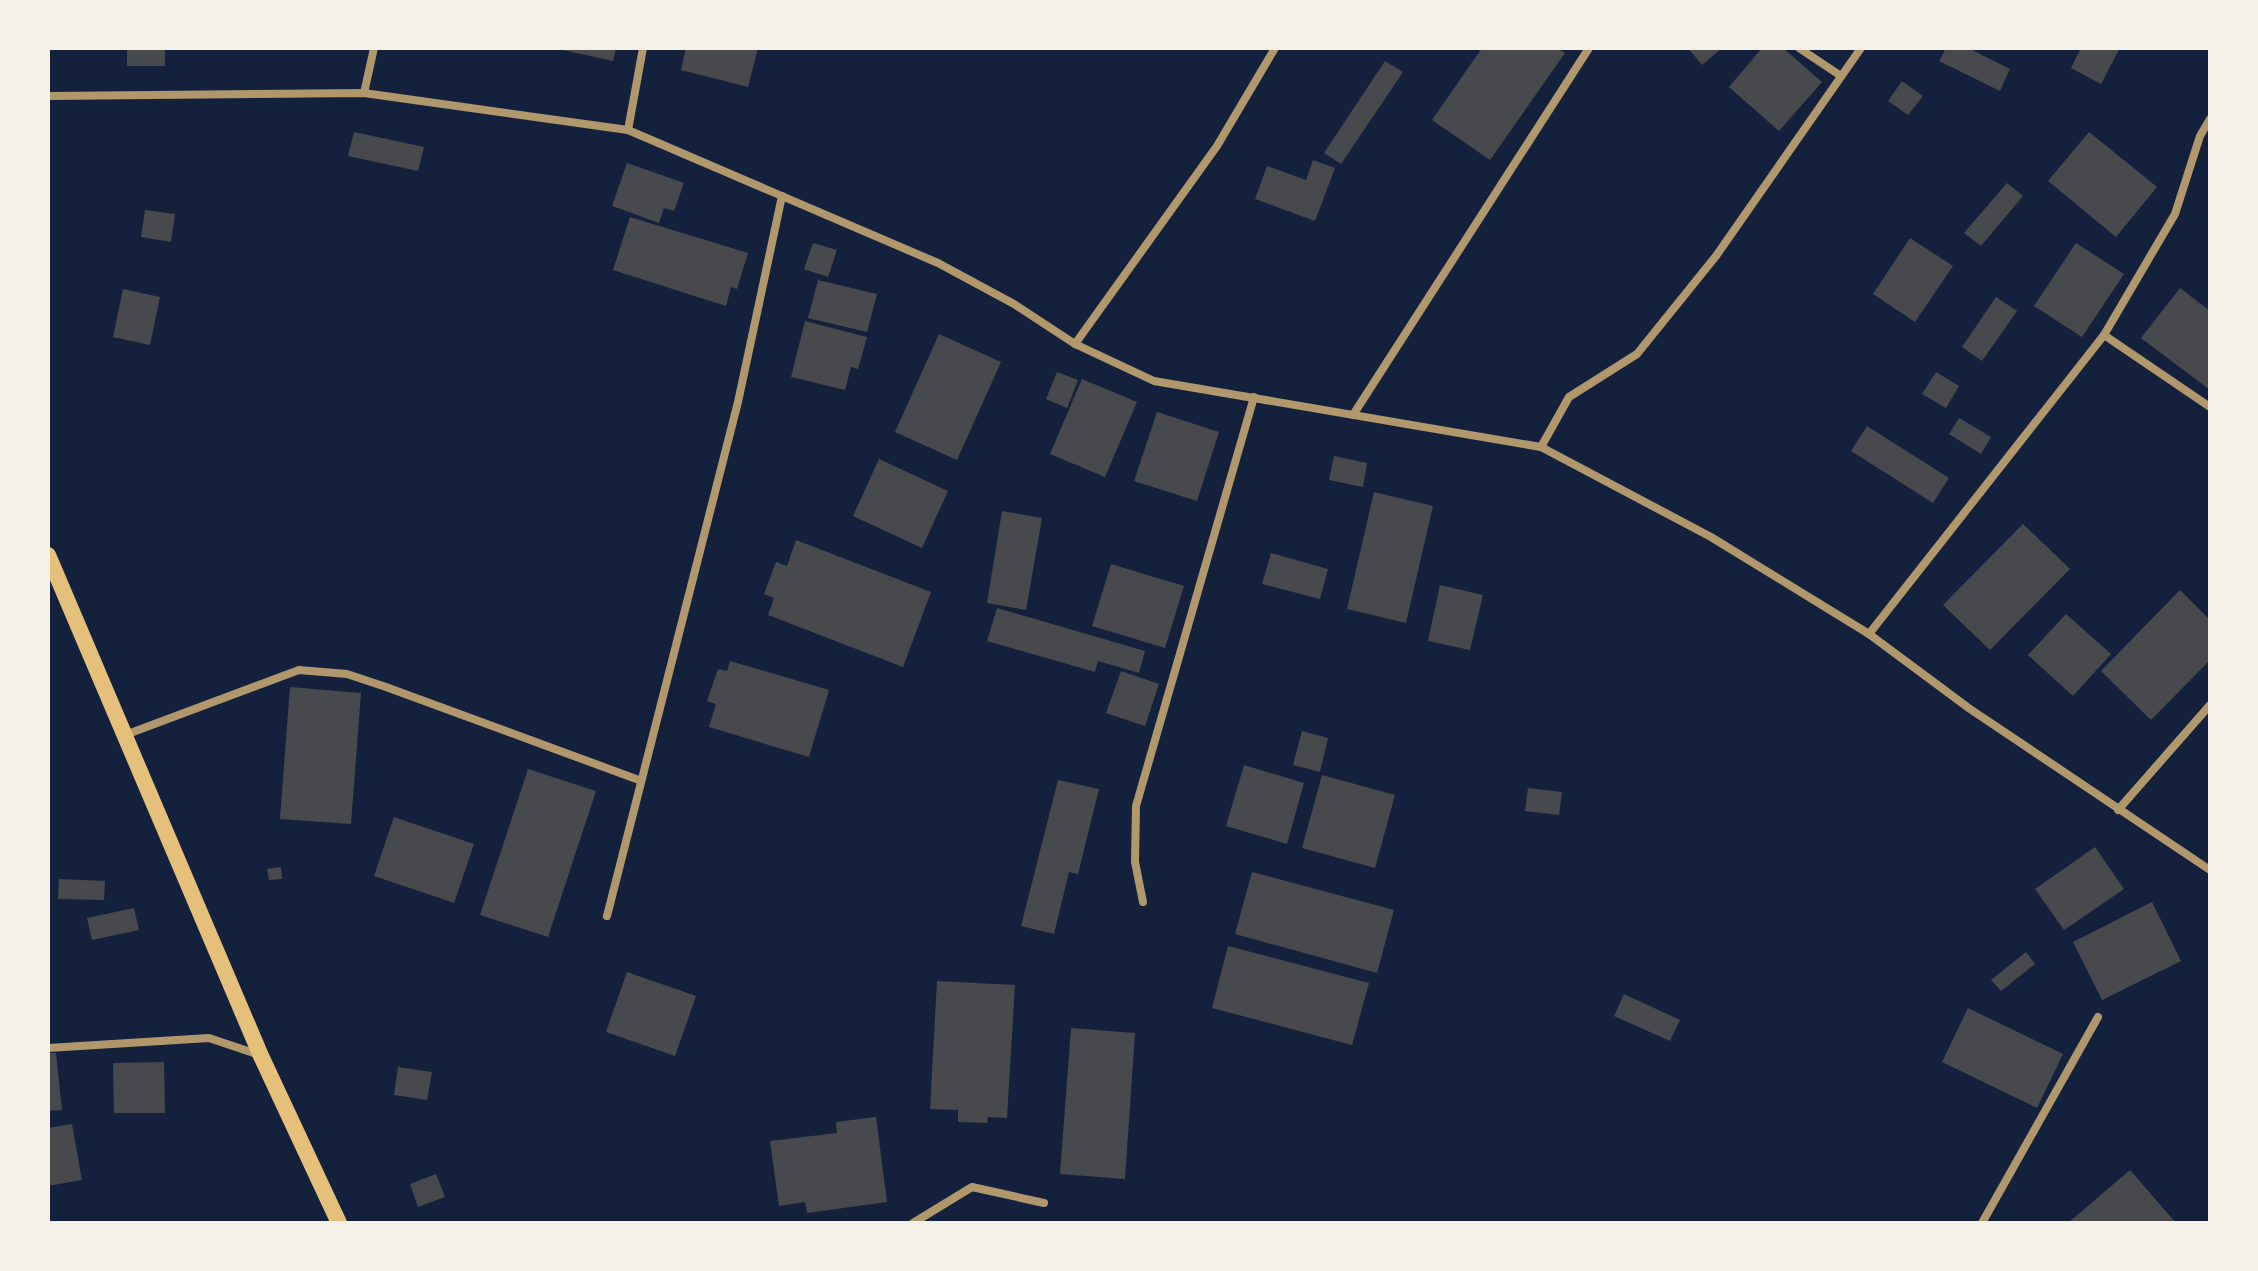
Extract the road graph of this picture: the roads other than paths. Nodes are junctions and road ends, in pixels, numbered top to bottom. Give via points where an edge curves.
1 (374, 48) edge
2 (643, 48) edge
3 (1275, 48) edge
4 (1589, 48) edge
5 (1799, 48) edge
6 (1861, 48) edge
7 (1841, 76) junction
8 (364, 93) junction
9 (48, 96) edge
10 (2210, 119) edge
11 (628, 130) junction
12 (782, 196) junction
13 (2104, 335) junction
14 (1075, 344) junction
15 (1254, 397) junction
16 (2210, 407) edge
17 (1353, 415) junction
18 (1541, 447) junction
19 (48, 555) edge
20 (1869, 634) junction
21 (2210, 705) edge
22 (125, 735) junction
23 (639, 780) junction
24 (2118, 810) junction
25 (2210, 870) edge
26 (1143, 902) dead end
27 (607, 916) dead end
28 (2098, 1017) dead end
29 (48, 1048) edge
30 (261, 1056) junction
31 (1044, 1203) dead end
32 (339, 1223) edge
33 (913, 1223) edge
34 (1982, 1223) edge

1 - 8 street
2 - 11 street
3 - 14 street via 1217,146
4 - 17 street
5 - 7 street
6 - 7 street
7 - 18 street via 1716,256 1637,354 1569,397
8 - 9 street
8 - 11 street
10 - 13 street via 2175,214
11 - 12 street
12 - 14 street via 938,263
12 - 23 street via 684,623
13 - 16 street
13 - 20 street
14 - 15 street via 1154,381
15 - 17 street
15 - 26 street via 1136,806 1135,862
17 - 18 street
18 - 20 street via 1711,537
19 - 22 main road
20 - 24 street
21 - 24 street
22 - 23 street via 299,670 347,674
22 - 30 main road
23 - 27 street
24 - 25 street
28 - 34 street
29 - 30 street via 209,1038
30 - 32 main road
31 - 33 street via 972,1187

